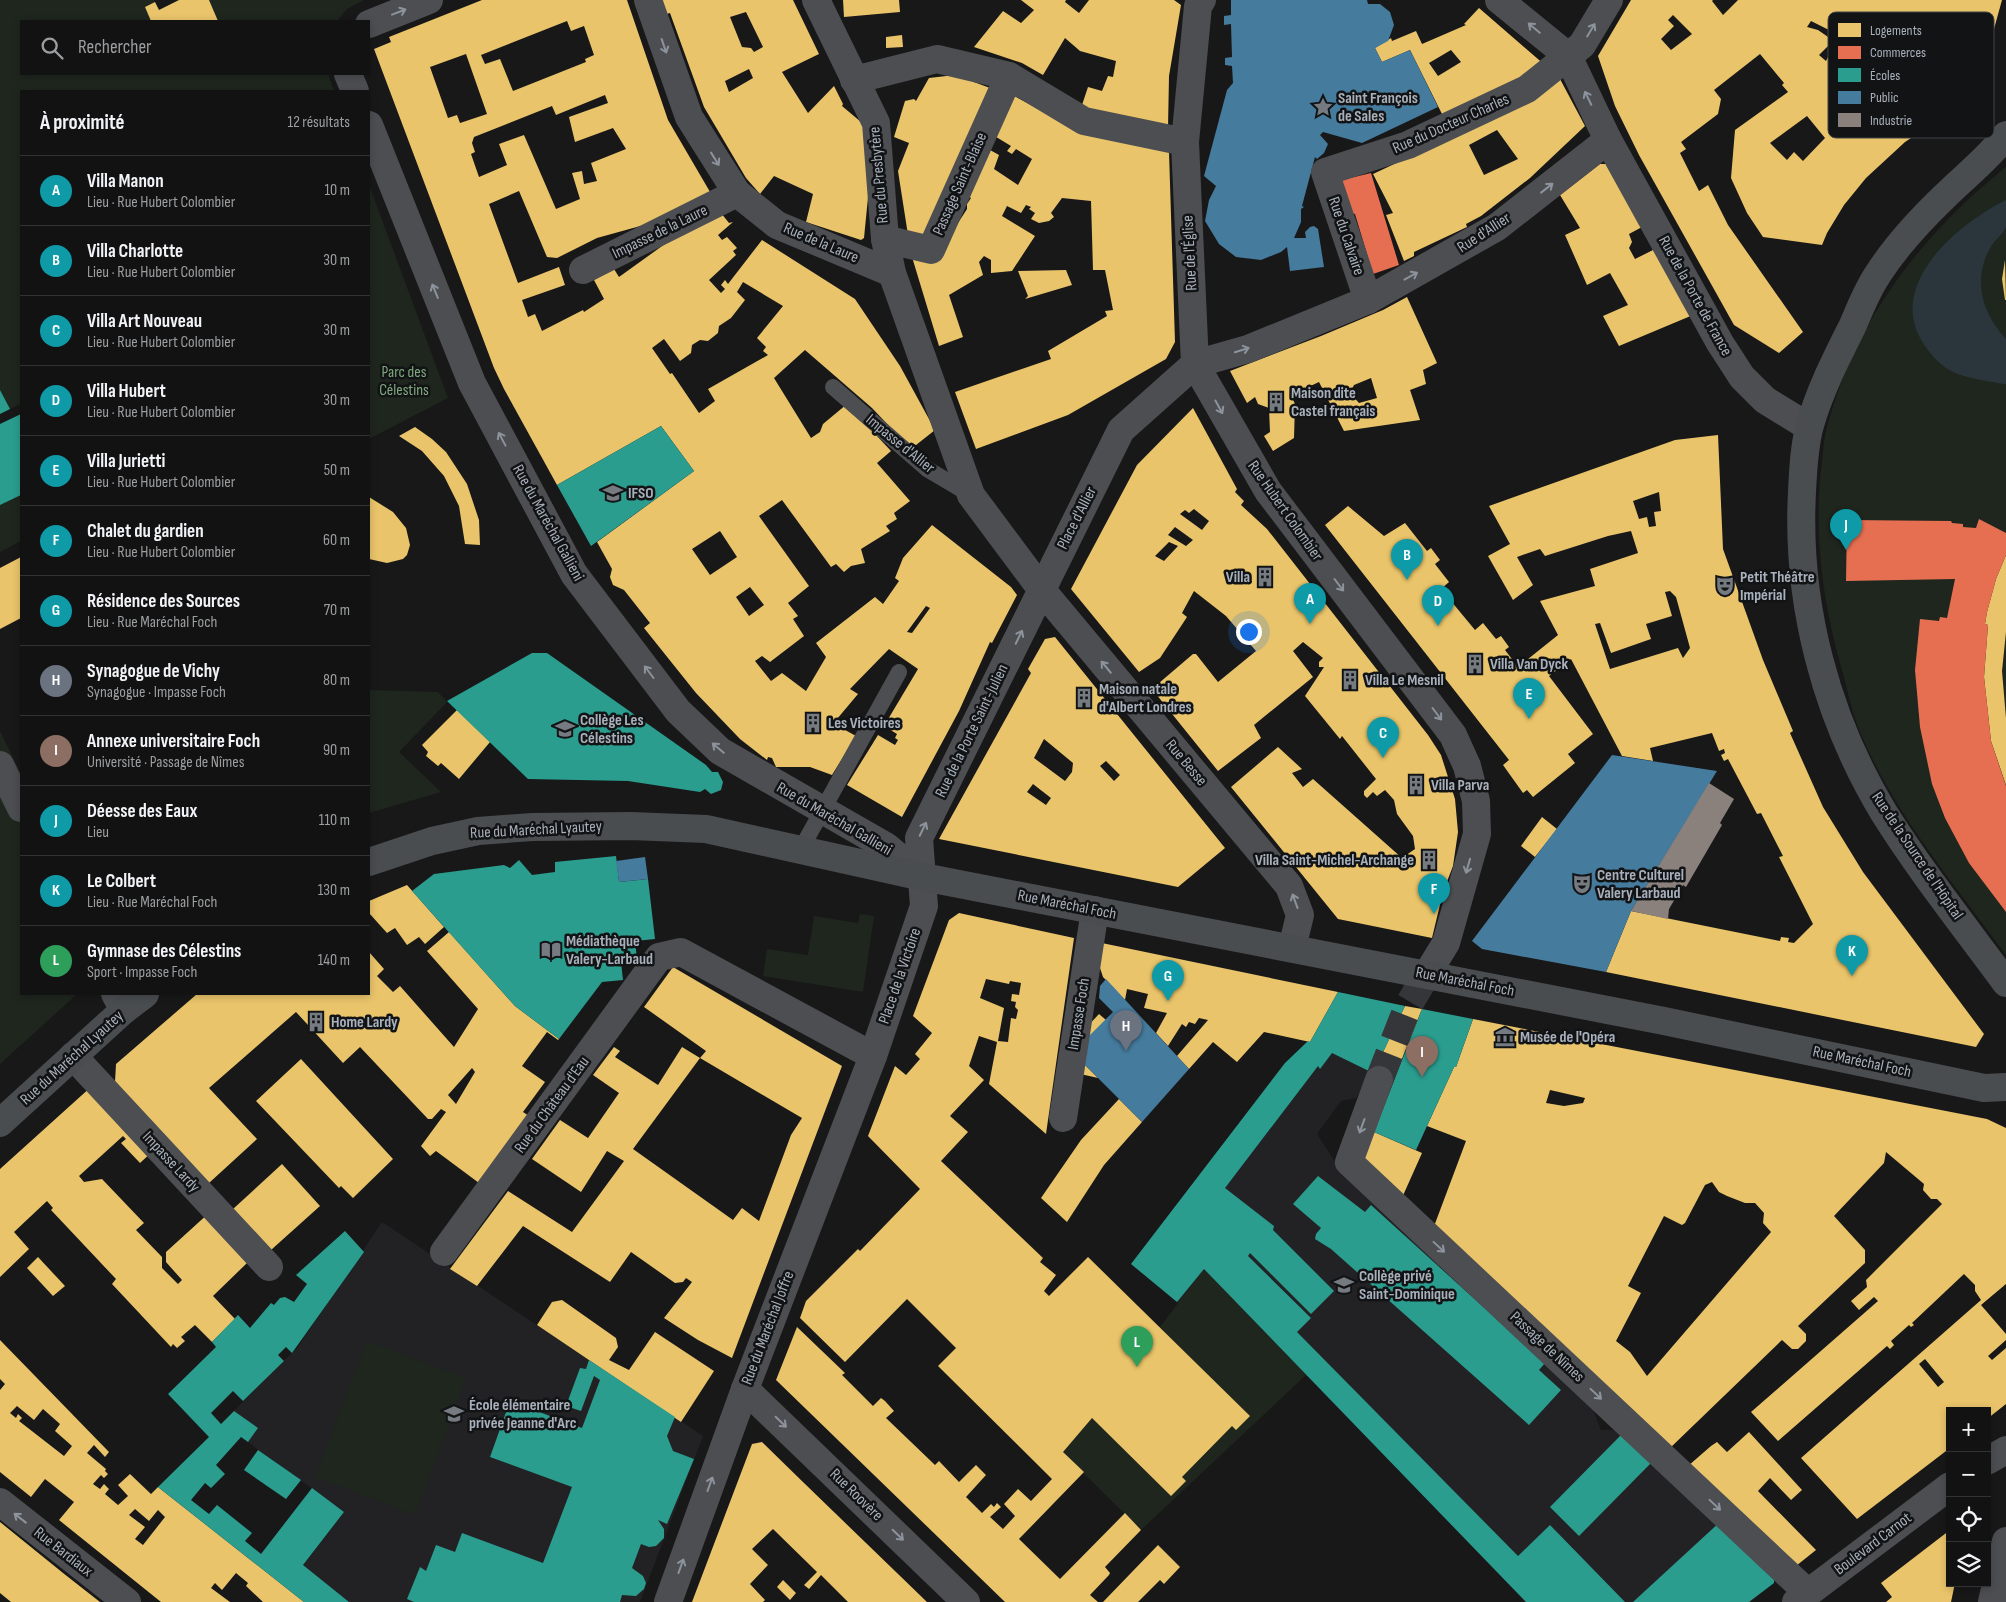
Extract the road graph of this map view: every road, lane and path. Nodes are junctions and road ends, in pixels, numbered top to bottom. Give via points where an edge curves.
1 (429, 0) edge
2 (648, 0) edge
3 (816, 0) edge
4 (1500, 0) edge
5 (1609, 0) edge
6 (1197, 2) edge
7 (370, 24) edge
8 (1568, 56) junction
9 (348, 75) edge
10 (1009, 76) junction
11 (854, 80) junction
12 (355, 90) edge
13 (370, 127) edge
14 (2006, 135) edge
15 (1608, 140) junction
16 (1185, 142) junction
17 (1325, 172) joint
18 (737, 193) junction
19 (886, 240) junction
20 (582, 270) dead end
21 (892, 274) junction
22 (1368, 300) junction
23 (1195, 364) junction
24 (833, 387) dead end
25 (1809, 428) junction
26 (971, 494) junction
27 (1041, 589) junction
28 (899, 672) dead end
29 (0, 765) edge
30 (20, 806) edge
31 (822, 811) junction
32 (801, 849) junction
33 (370, 862) edge
34 (923, 877) junction
35 (1095, 910) junction
36 (1292, 948) junction
37 (1426, 974) junction
38 (2006, 983) edge
39 (128, 999) edge
40 (73, 1056) junction
41 (873, 1056) junction
42 (1380, 1080) tunnel mouth
43 (2006, 1087) edge
44 (1062, 1118) dead end
45 (0, 1123) edge
46 (444, 1252) dead end
47 (269, 1267) dead end
48 (745, 1389) junction
49 (2006, 1450) edge
50 (1991, 1459) edge
51 (1946, 1489) edge
52 (0, 1502) edge
53 (2006, 1541) edge
54 (1802, 1597) edge
55 (127, 1602) edge
56 (668, 1602) edge
57 (966, 1602) edge
58 (1992, 1602) edge

7 -> 1 street
2 -> 18 street, Rue de la Laure via 689,118
3 - 11 street, Rue du Presbytère
8 -> 4 street
8 -> 5 street via 1582,45
6 - 16 street, Rue de l'Église
15 -> 8 street
8 - 17 street, Rue du Docteur Charles via 1527,90 1408,145
9 - 12 street
10 - 11 street via 937,59
10 - 16 street via 1084,121
10 - 19 street, Passage Saint-Blaise via 931,250
11 - 19 street, Rue du Presbytère via 876,122
31 -> 13 street, Rue du Maréchal Gallieni via 720,751 678,711 574,574 472,383
14 - 25 street, Rue de la Source de l'Hôpital via 1991,155 1944,196 1907,235 1877,275 1821,390
22 -> 15 street, Rue d'Allier via 1497,226
15 - 25 street, Rue de la Porte de France via 1742,377 1765,400
16 - 23 street, Rue de l'Église
17 - 22 street, Rue du Calvaire
18 - 20 street, Impasse de la Laure
18 - 21 street, Rue de la Laure via 777,225
19 - 21 street, Rue du Presbytère
21 - 26 street
23 -> 22 street, Rue d'Allier via 1248,349
23 - 27 street, Place d'Allier via 1121,430
23 -> 37 street, Rue Hubert Colombier via 1268,491 1453,735 1467,766 1476,801 1477,834 1446,943
24 - 26 lane, Impasse d'Allier via 928,468
25 - 38 street, Rue de la Source de l'Hôpital via 1799,534 1807,608 1822,671 1843,732 1884,812
26 - 27 street
34 -> 27 street, Rue de la Porte Saint-Julien via 919,838
36 -> 27 street, Rue Besse via 1300,914 1289,886
28 - 31 lane
29 - 30 street
31 - 32 lane
31 - 34 street, Rue du Maréchal Gallieni via 887,847
32 - 33 street, Rue du Maréchal Lyautey via 706,830 632,826 532,827 478,831
32 - 34 street
34 - 35 street, Rue Maréchal Foch
34 - 41 street, Place de la Victoire via 924,906
35 - 36 street, Rue Maréchal Foch
35 - 44 street, Impasse Foch
36 - 37 street, Rue Maréchal Foch
37 - 43 street, Rue Maréchal Foch via 1984,1088
39 - 40 street, Rue du Maréchal Lyautey
40 - 45 street, Rue du Maréchal Lyautey
40 - 47 street, Impasse Lardy
41 - 46 street, Rue du Château d'Eau via 682,952 659,958
41 - 48 street, Rue du Maréchal Joffre
42 -> 54 street, Passage de Nîmes via 1349,1162
56 -> 48 street, Rue du Maréchal Joffre
48 -> 57 street, Rue Roovère
49 - 50 street
51 - 54 street, Boulevard Carnot
55 -> 52 street, Rue Bardiaux
53 - 58 street

